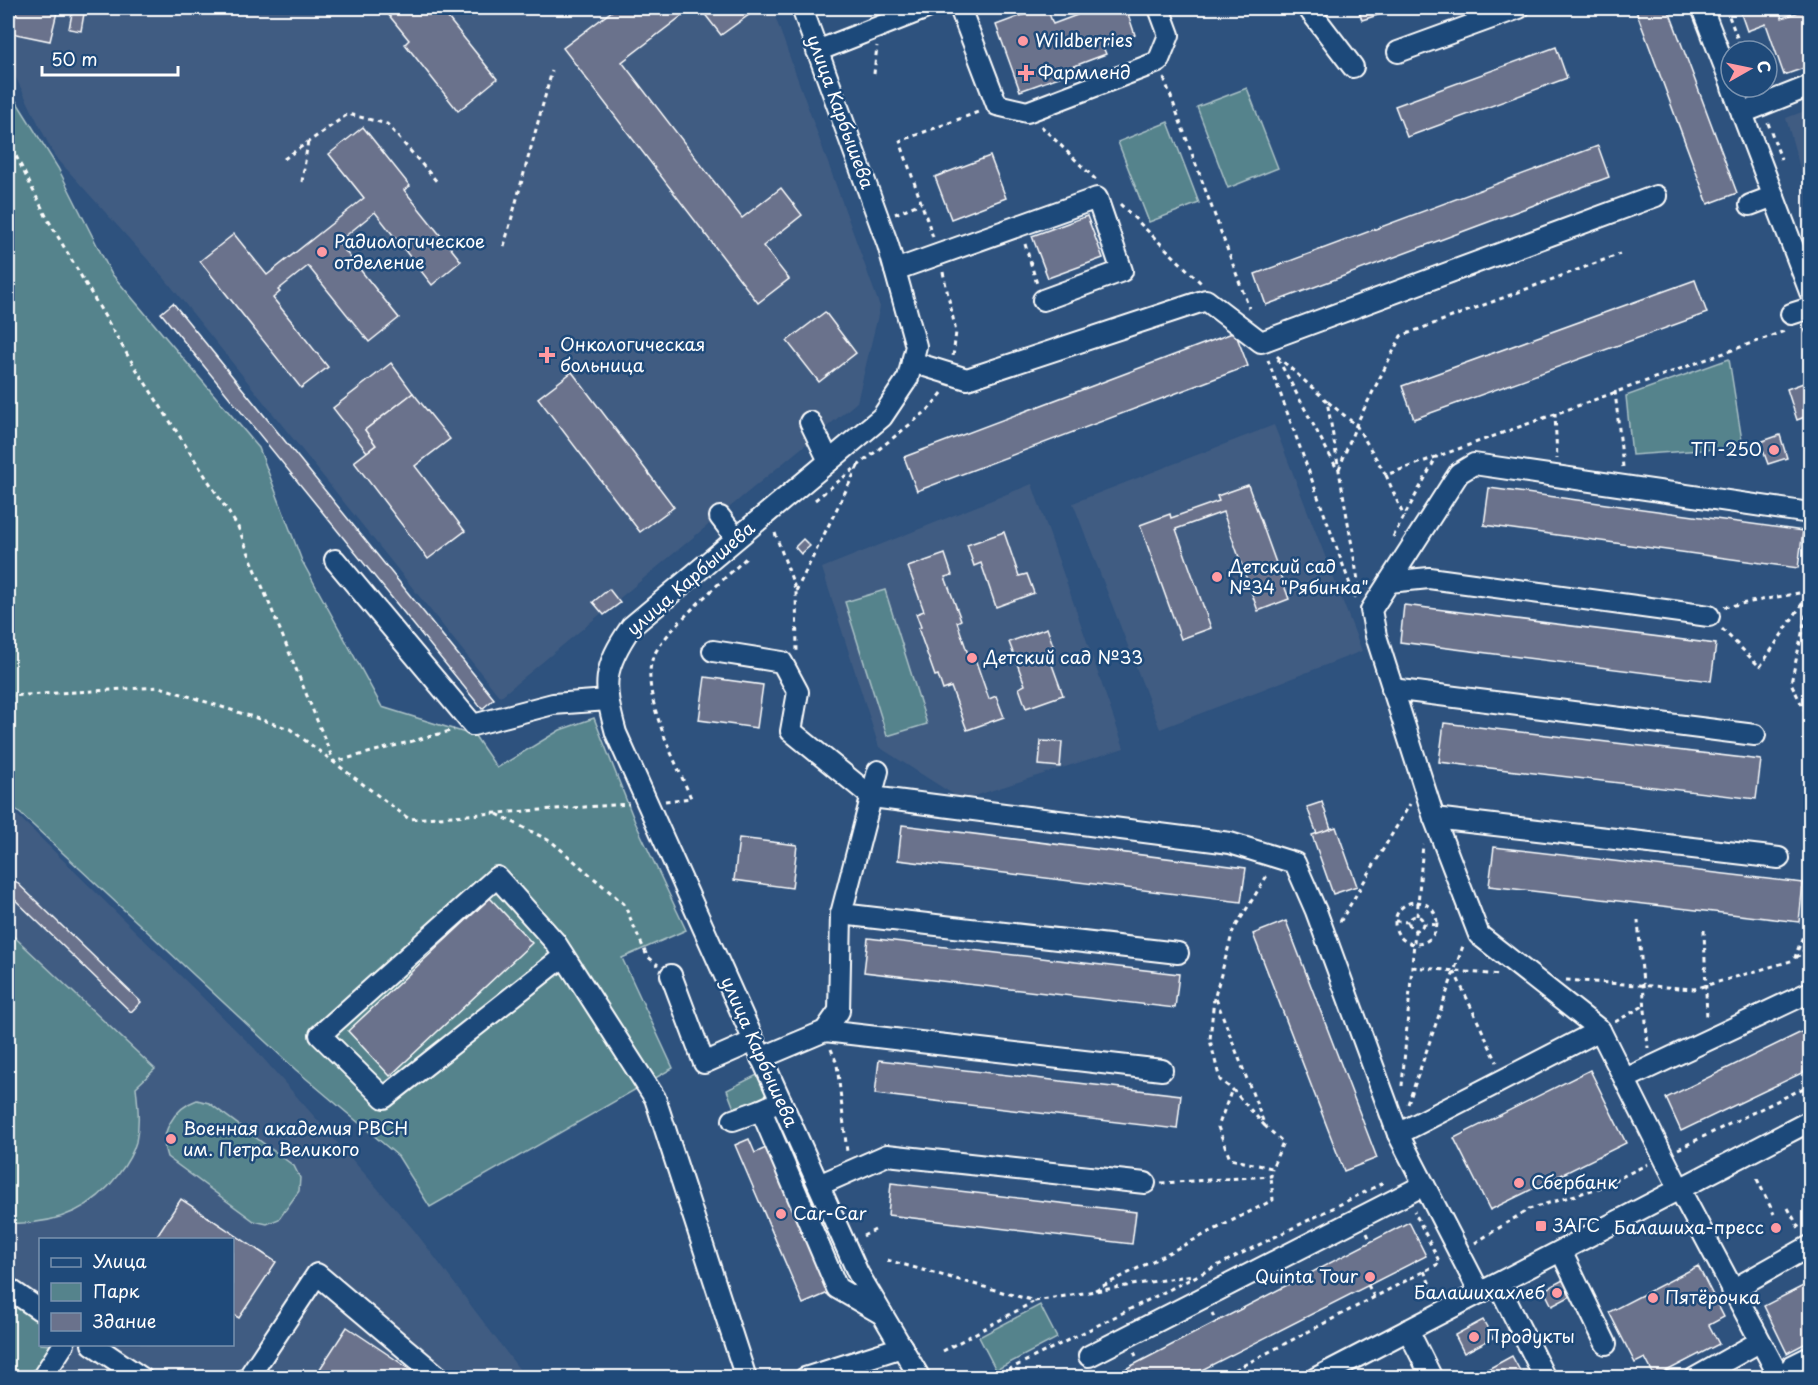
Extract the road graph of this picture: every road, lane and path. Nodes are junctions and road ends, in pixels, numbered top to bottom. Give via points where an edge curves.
1 (802, 8) edge
2 (927, 8) edge
3 (960, 8) edge
4 (1159, 8) edge
5 (1308, 8) edge
6 (1519, 8) edge
7 (1702, 8) edge
8 (1726, 8) edge
9 (1738, 39) edge
10 (817, 51) junction
11 (1398, 52) dead end
12 (1719, 52) edge
13 (1158, 62) junction
14 (1353, 67) dead end
15 (552, 71) dead end
16 (1810, 86) edge
17 (1737, 99) edge
18 (1027, 112) junction
19 (1742, 112) junction
20 (8, 140) edge
21 (308, 141) junction
22 (284, 159) dead end
23 (302, 182) dead end
24 (438, 183) dead end
25 (1102, 186) dead end
26 (1656, 196) dead end
27 (1774, 196) junction
28 (921, 203) dead end
29 (1119, 203) dead end
30 (1750, 205) dead end
31 (891, 216) dead end
32 (1019, 225) junction
33 (504, 246) dead end
34 (1620, 254) dead end
35 (895, 270) junction
36 (1203, 285) dead end
37 (1810, 292) edge
38 (1042, 300) joint
39 (1810, 308) edge
40 (1249, 309) dead end
41 (1792, 321) joint
42 (1261, 342) junction
43 (912, 362) junction
44 (1615, 391) junction
45 (1327, 401) junction
46 (1556, 413) junction
47 (810, 422) dead end
48 (1356, 425) junction
49 (1438, 454) junction
50 (829, 461) junction
51 (860, 462) dead end
52 (1339, 471) junction
53 (1386, 475) junction
54 (1557, 476) junction
55 (1624, 486) junction
56 (1810, 513) edge
57 (720, 517) dead end
58 (1404, 517) junction
59 (736, 538) junction
60 (767, 540) dead end
61 (1415, 541) junction
62 (1388, 547) dead end
63 (749, 555) dead end
64 (335, 560) dead end
65 (1389, 582) junction
66 (1366, 588) dead end
67 (796, 591) junction
68 (1810, 593) edge
69 (1355, 598) dead end
70 (1709, 616) junction
71 (713, 651) dead end
72 (797, 659) dead end
73 (1392, 689) junction
74 (8, 696) edge
75 (608, 700) junction
76 (1810, 721) edge
77 (473, 725) junction
78 (1755, 735) dead end
79 (334, 762) junction
80 (878, 771) dead end
81 (1416, 794) dead end
82 (872, 796) junction
83 (647, 803) junction
84 (496, 813) junction
85 (1429, 826) junction
86 (1278, 858) junction
87 (1779, 858) dead end
88 (1418, 902) junction
89 (841, 915) junction
90 (1417, 916) junction
91 (1810, 917) edge
92 (1638, 920) dead end
93 (1395, 921) junction
94 (1409, 922) junction
95 (1422, 924) junction
96 (1438, 925) junction
97 (1415, 930) junction
98 (1704, 930) dead end
99 (1465, 941) dead end
100 (1327, 943) junction
101 (1414, 945) junction
102 (1810, 945) edge
103 (1178, 953) dead end
104 (564, 956) junction
105 (1794, 960) junction
106 (1412, 967) junction
107 (1454, 971) junction
108 (671, 975) joint
109 (1531, 978) junction
110 (1565, 980) dead end
111 (1644, 985) junction
112 (1706, 985) junction
113 (1810, 992) edge
114 (1215, 996) junction
115 (1645, 1005) junction
116 (825, 1030) junction
117 (1600, 1030) junction
118 (1708, 1040) junction
119 (757, 1050) junction
120 (1649, 1068) junction
121 (1162, 1070) dead end
122 (1505, 1079) junction
123 (1625, 1079) junction
124 (1810, 1085) edge
125 (1402, 1086) dead end
126 (1232, 1089) junction
127 (781, 1101) junction
128 (761, 1110) junction
129 (733, 1120) dead end
130 (1810, 1121) edge
131 (1265, 1126) junction
132 (1398, 1134) junction
133 (1663, 1156) junction
134 (1272, 1168) junction
135 (849, 1172) junction
136 (1271, 1176) junction
137 (1757, 1179) dead end
138 (1386, 1181) dead end
139 (1145, 1184) joint
140 (819, 1185) junction
141 (1424, 1185) junction
142 (1680, 1190) junction
143 (1406, 1194) junction
144 (1788, 1208) dead end
145 (1774, 1214) dead end
146 (874, 1230) dead end
147 (859, 1237) dead end
148 (1810, 1248) edge
149 (1561, 1251) junction
150 (1459, 1253) junction
151 (887, 1260) dead end
152 (1440, 1263) junction
153 (1424, 1271) junction
154 (1196, 1275) junction
155 (1498, 1284) junction
156 (1368, 1285) dead end
157 (8, 1288) edge
158 (1732, 1290) junction
159 (1433, 1291) dead end
160 (1091, 1292) junction
161 (1479, 1293) junction
162 (1374, 1298) junction
163 (1035, 1301) junction
164 (39, 1309) edge
165 (883, 1314) junction
166 (1408, 1330) junction
167 (1759, 1342) junction
168 (1606, 1344) dead end
169 (63, 1346) edge
170 (95, 1346) edge
171 (902, 1347) junction
172 (943, 1351) dead end
173 (1089, 1356) dead end
174 (1810, 1357) edge
175 (1786, 1372) edge
176 (42, 1377) edge
177 (142, 1377) edge
178 (248, 1377) edge
179 (440, 1377) edge
180 (746, 1377) edge
181 (805, 1377) edge
182 (920, 1377) edge
183 (992, 1377) edge
184 (1219, 1377) edge
185 (1316, 1377) edge
186 (1432, 1377) edge
187 (1545, 1377) edge
188 (1695, 1377) edge

1 - 10 street, улица Карбышева
2 - 10 street
3 - 18 street via 997,105
4 - 13 street via 1169,35
5 - 14 street
6 - 11 street
7 - 12 street
8 - 9 path
10 - 35 street, улица Карбышева
13 - 18 street
13 - 40 path
15 - 33 path
16 - 19 street
17 - 19 street
18 - 25 path
19 - 27 street
20 - 79 path via 47,218 128,356 238,527
21 - 22 path
21 - 23 path
21 - 24 path via 348,114 387,124
26 - 42 street
27 - 30 street
27 - 37 street
28 - 31 path
29 - 36 path
32 - 35 street
32 - 38 path
32 - 38 street via 1097,198 1122,271
34 - 48 path via 1401,336
35 - 43 street, улица Карбышева via 916,346
39 - 41 street
41 - 44 path
42 - 43 street via 1206,300 967,380
42 - 69 path
43 - 50 street, улица Карбышева via 908,378 882,417
44 - 46 path
44 - 55 path
45 - 48 path
45 - 52 path
45 - 52 path via 1276,355
46 - 49 path
46 - 54 path
47 - 50 street
48 - 52 path
48 - 53 path
49 - 53 path
49 - 58 path
50 - 59 street, улица Карбышева
51 - 67 path
52 - 66 path via 1361,598
53 - 58 path
54 - 55 street
54 - 61 street via 1474,464 1459,473
55 - 56 street
57 - 59 street
58 - 61 path
58 - 62 path
59 - 75 street, улица Карбышева via 631,627 614,651 607,675
60 - 67 path via 776,533
61 - 65 street
63 - 83 path via 675,628 654,656 649,685 664,734 691,798
64 - 77 street
65 - 70 street via 1429,578
65 - 73 street via 1371,610
67 - 72 path
68 - 70 path via 1719,608
68 - 70 path via 1760,667
68 - 76 path via 1791,683
71 - 82 street via 782,662 798,692 791,731
73 - 78 street
73 - 85 street
74 - 79 path via 160,687 290,729
75 - 77 street via 553,704
75 - 83 street, улица Карбышева via 616,733
77 - 79 path
79 - 84 path via 409,819
80 - 82 street
81 - 100 path
82 - 86 street via 1230,843
82 - 89 street
83 - 84 path
83 - 119 street, улица Карбышева
84 - 108 path via 552,842 624,904 647,956
85 - 87 street
85 - 88 path
85 - 109 street via 1479,936
86 - 100 street via 1295,863
86 - 114 path via 1233,931
88 - 90 path
88 - 93 path via 1402,907
88 - 96 path via 1432,909
89 - 103 street
89 - 116 street via 839,1011
90 - 94 path
90 - 95 path
91 - 105 path
92 - 111 path
93 - 94 path
93 - 101 path via 1400,937
94 - 97 path
95 - 96 path
95 - 97 path
96 - 101 path via 1430,940
97 - 101 path
98 - 112 path
99 - 107 path
100 - 132 street
101 - 106 path
102 - 105 path
104 - 104 street via 497,877 320,1035 384,1098
104 - 180 street via 655,1098
105 - 112 path
106 - 107 path
106 - 125 path
107 - 109 path
107 - 122 path
107 - 132 path
108 - 119 street via 704,1063
109 - 117 street
110 - 111 path
111 - 112 path via 1694,989
111 - 115 path
112 - 118 path
113 - 118 street
114 - 126 path via 1210,1040 1220,1080
114 - 131 path
115 - 117 path
115 - 120 path
116 - 119 street
116 - 121 street
116 - 135 path via 837,1064
117 - 122 street
117 - 123 street
118 - 120 street
119 - 127 street, улица Карбышева
120 - 123 street
122 - 132 street
123 - 133 street
124 - 133 path
126 - 131 path
126 - 134 path via 1218,1127 1230,1159
127 - 128 street
127 - 140 street, улица Карбышева
128 - 129 street
128 - 165 street via 837,1288
130 - 142 street
131 - 134 path via 1283,1142
132 - 141 street
133 - 142 street
133 - 150 path via 1599,1188 1529,1209
134 - 136 path
135 - 139 street via 887,1155
135 - 140 street
136 - 139 path
136 - 160 path via 1272,1200
137 - 145 path
138 - 154 path
140 - 165 street, улица Карбышева via 858,1273
141 - 143 street
141 - 150 street
142 - 149 street
142 - 158 street
143 - 152 path
143 - 173 street
144 - 148 path
146 - 147 path
148 - 158 street
149 - 155 street
149 - 168 street
150 - 152 path
150 - 161 street
151 - 163 path
152 - 153 path
153 - 159 path
153 - 162 path
154 - 160 path
154 - 183 path
155 - 161 street
155 - 187 street
156 - 162 path
157 - 164 street
158 - 167 street
160 - 163 path
161 - 166 street
162 - 184 path
163 - 172 path
165 - 171 street, улица Карбышева
166 - 185 street
166 - 186 street
167 - 175 street
167 - 188 street
169 - 176 street
170 - 177 street
171 - 181 street
171 - 182 street, улица Карбышева
174 - 175 street
178 - 179 street via 317,1274

